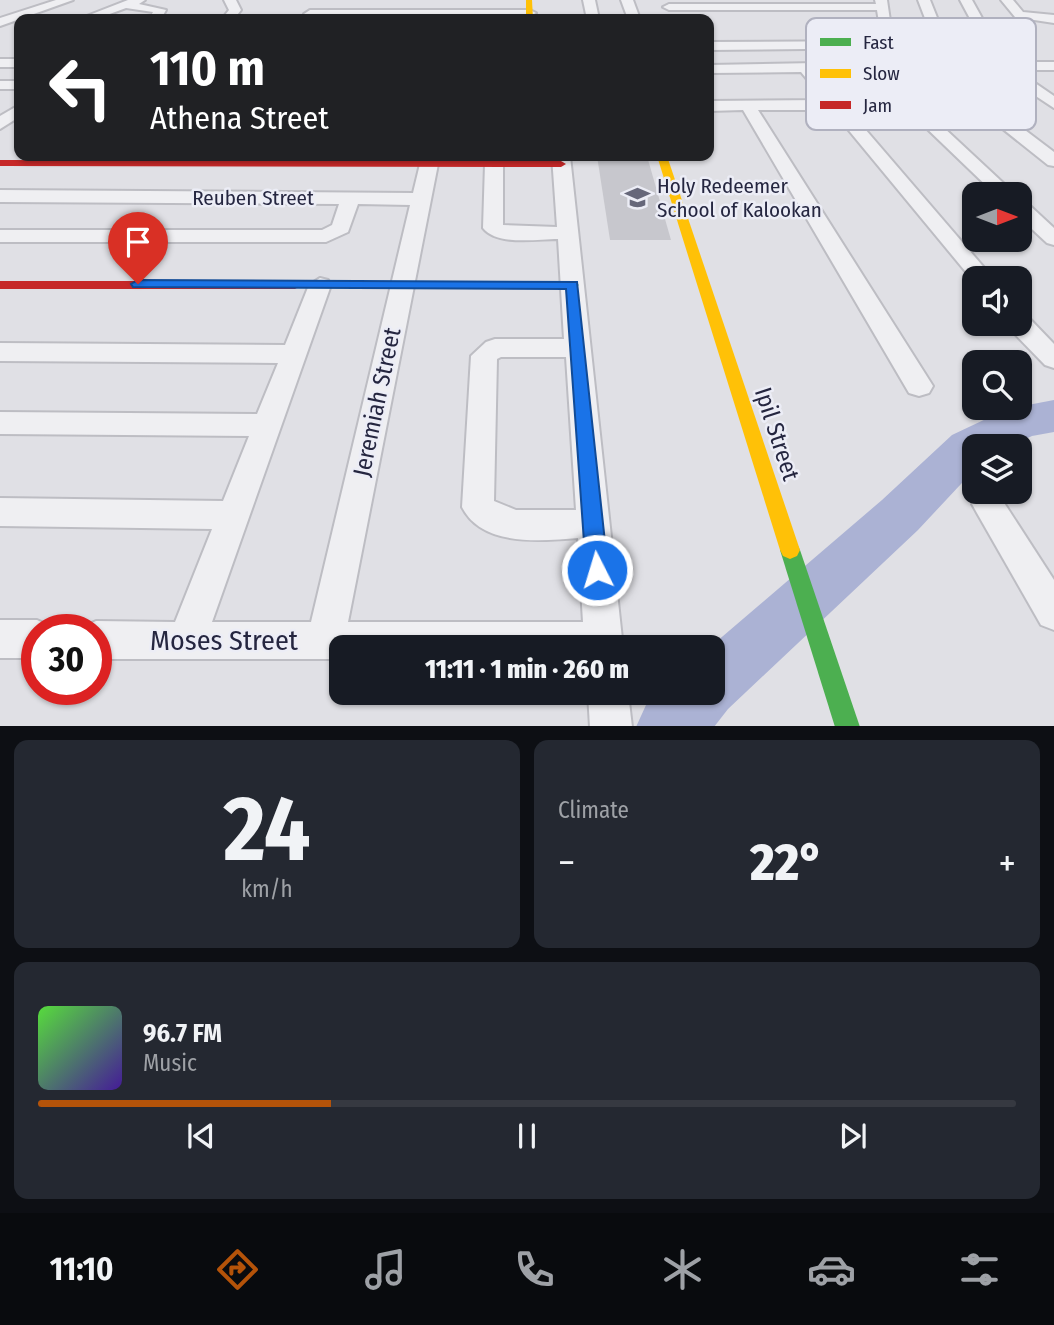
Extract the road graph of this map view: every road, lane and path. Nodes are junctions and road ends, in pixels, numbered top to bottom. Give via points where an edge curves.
1 (40, 0) edge
2 (66, 0) edge
3 (139, 0) edge
4 (924, 0) edge
5 (965, 0) edge
6 (1007, 0) edge
7 (13, 2) dead end
8 (667, 3) edge
9 (751, 3) edge
10 (800, 3) edge
11 (841, 3) edge
12 (125, 5) junction
13 (529, 11) edge
14 (24, 14) edge
15 (99, 14) edge
16 (158, 14) edge
17 (418, 14) edge
18 (880, 18) edge
19 (931, 18) edge
20 (975, 18) edge
21 (714, 19) edge
22 (1054, 19) edge
23 (806, 20) edge
24 (806, 29) edge
25 (777, 32) dead end
26 (806, 32) edge
27 (714, 45) edge
28 (1036, 66) edge
29 (1054, 66) edge
30 (714, 69) edge
31 (806, 69) edge
32 (1036, 91) edge
33 (1054, 103) edge
34 (806, 105) edge
35 (714, 106) edge
36 (748, 106) junction
37 (858, 130) edge
38 (938, 130) edge
39 (1014, 130) edge
40 (128, 161) edge
41 (326, 161) edge
42 (544, 161) edge
43 (561, 161) edge
44 (664, 161) edge
45 (1054, 161) edge
46 (0, 163) edge
47 (429, 164) junction
48 (494, 164) junction
49 (993, 182) edge
50 (0, 196) edge
51 (350, 199) junction
52 (421, 199) junction
53 (1032, 218) edge
54 (568, 233) junction
55 (0, 236) edge
56 (1054, 239) edge
57 (972, 266) edge
58 (0, 285) edge
59 (320, 285) junction
60 (402, 285) junction
61 (572, 285) junction
62 (1031, 336) edge
63 (578, 348) junction
64 (0, 352) edge
65 (294, 354) junction
66 (1052, 359) edge
67 (919, 386) dead end
68 (0, 422) edge
69 (267, 425) junction
70 (988, 504) dead end
71 (0, 512) edge
72 (234, 515) junction
73 (593, 523) junction
74 (1054, 613) edge
75 (602, 635) edge
76 (0, 639) edge
77 (21, 639) edge
78 (112, 640) edge
79 (187, 640) junction
80 (326, 640) junction
81 (329, 640) edge
82 (609, 705) edge
83 (611, 726) edge
84 (848, 726) edge

1 - 7 street
2 - 14 street
3 - 12 street
4 - 19 street
5 - 20 street
6 - 22 street via 1019,15
8 - 9 street
9 - 10 street
10 - 11 street
11 - 18 street
12 - 15 street
12 - 16 street via 160,10
13 - 17 street
21 - 23 street
24 - 25 street
26 - 27 street
28 - 29 street
30 - 31 street
32 - 33 street
34 - 36 street
35 - 36 street
36 - 67 street
37 - 57 street
38 - 49 street
39 - 45 street
40 - 46 street
41 - 47 street
42 - 48 street
43 - 54 street
44 - 84 street, Ipil Street
47 - 48 street
47 - 52 street, Jeremiah Street
48 - 54 street via 493,228 508,233
50 - 51 street, Reuben Street
51 - 52 street, Reuben Street
51 - 55 street via 341,228 326,236
52 - 60 street, Jeremiah Street
53 - 56 street
54 - 61 street
58 - 59 street
59 - 60 street
59 - 65 street
60 - 61 street
60 - 80 street, Jeremiah Street
61 - 63 street
62 - 66 street
63 - 73 street
63 - 73 street via 495,348 484,356 478,507 489,519 508,524
64 - 65 street
65 - 69 street
68 - 69 street
69 - 72 street
70 - 74 street
71 - 72 street
72 - 79 street
73 - 75 street
76 - 77 street
78 - 79 street, Moses Street
79 - 80 street, Moses Street
80 - 81 street, Moses Street
82 - 83 street

